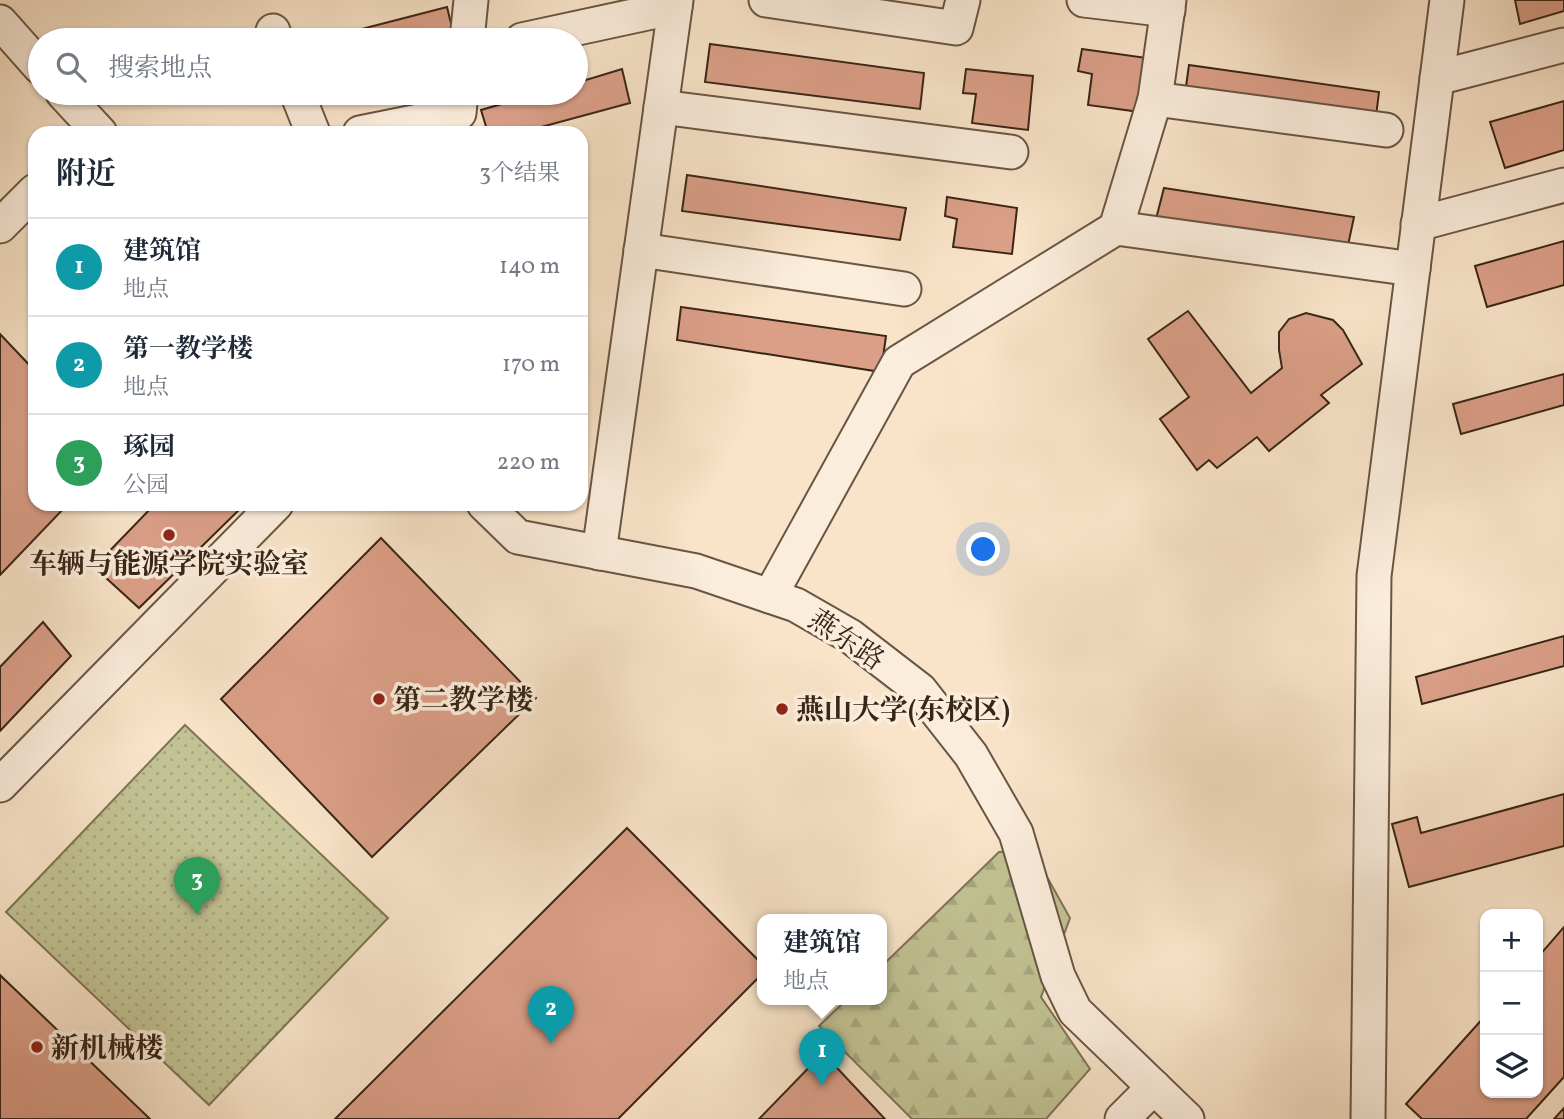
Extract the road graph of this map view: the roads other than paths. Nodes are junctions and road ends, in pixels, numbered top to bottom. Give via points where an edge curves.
1 (471, 0) edge
2 (766, 0) edge
3 (963, 0) edge
4 (1084, 0) edge
5 (1447, 0) edge
6 (675, 4) edge
7 (1168, 5) edge
8 (0, 22) edge
9 (468, 28) edge
10 (573, 28) edge
11 (1564, 45) edge
12 (28, 54) edge
13 (1437, 78) junction
14 (1156, 100) junction
15 (73, 105) edge
16 (302, 105) edge
17 (460, 105) edge
18 (661, 107) junction
19 (91, 126) edge
20 (310, 126) edge
21 (395, 126) edge
22 (1386, 130) dead end
23 (1011, 152) dead end
24 (1564, 185) edge
25 (28, 198) edge
26 (1418, 224) junction
27 (0, 226) edge
28 (1116, 228) junction
29 (641, 250) junction
30 (1413, 269) junction
31 (904, 289) dead end
32 (268, 511) edge
33 (491, 511) edge
34 (599, 552) junction
35 (770, 596) junction
36 (0, 785) edge
37 (1154, 1087) junction
38 (1122, 1119) edge
39 (1187, 1119) edge
40 (1368, 1119) edge

1 - 9 street
2 - 3 street via 956,28
4 - 7 street
5 - 13 street
6 - 10 street
6 - 18 street
7 - 14 street
8 - 12 street
11 - 13 street
13 - 26 street
14 - 22 street
14 - 28 street
15 - 19 street
16 - 20 street
17 - 21 street via 459,113
18 - 23 street
18 - 29 street
24 - 26 street
25 - 27 street
26 - 30 street
28 - 30 street
28 - 35 street via 899,362
29 - 31 street
29 - 34 street
30 - 40 street via 1374,576
32 - 36 street
33 - 34 street, 燕东路 via 518,537
34 - 35 street, 燕东路 via 696,571
35 - 37 street, 燕东路 via 796,605 850,636 920,690 963,744 1016,833 1058,976 1074,1011
37 - 38 street
37 - 39 street, 燕东路

